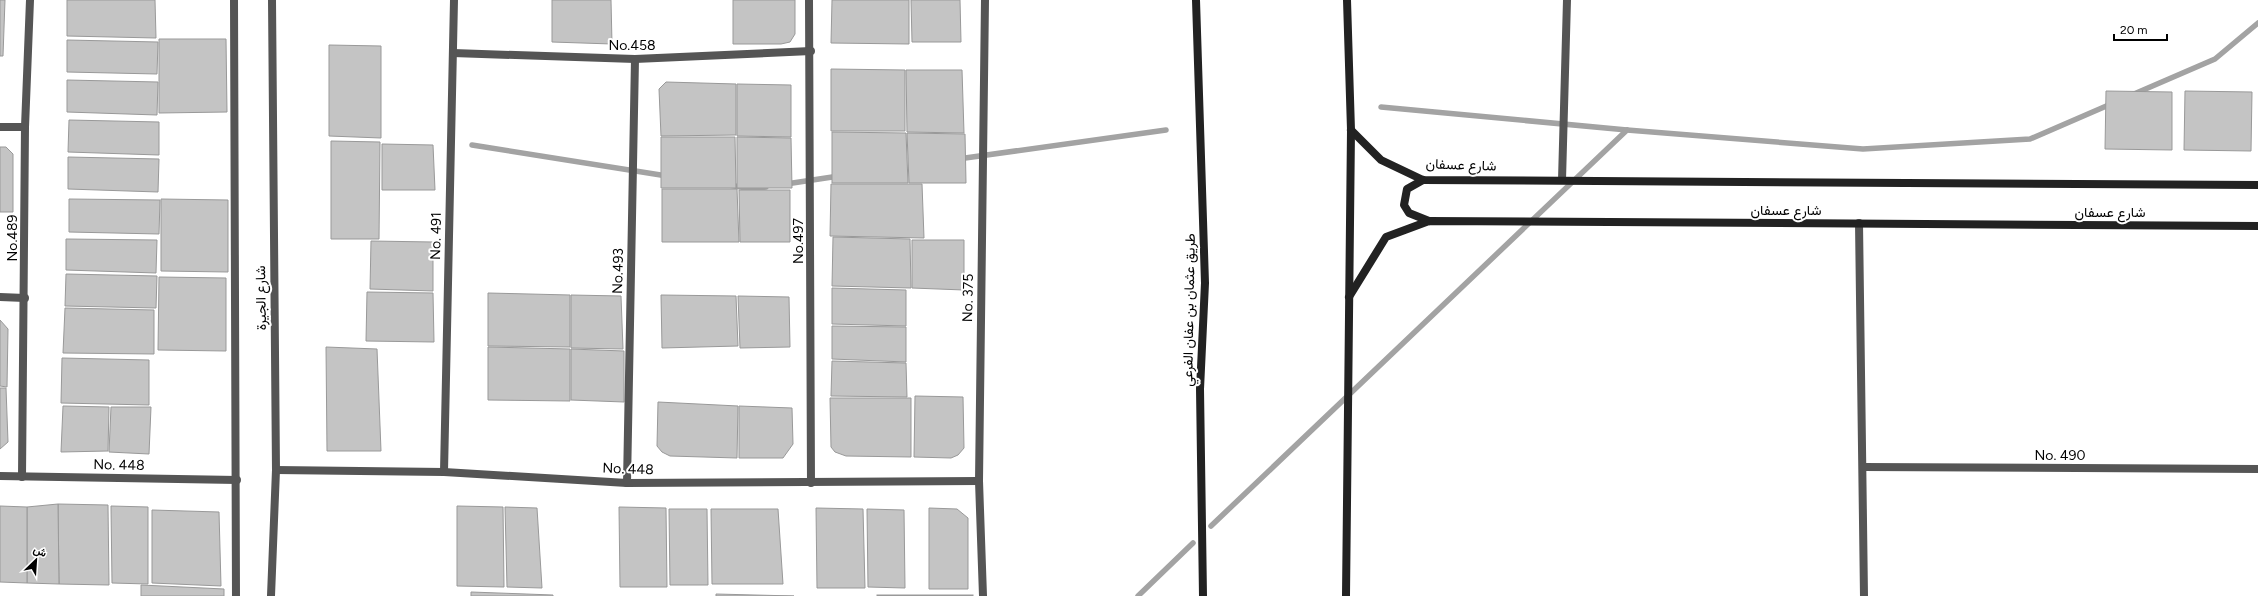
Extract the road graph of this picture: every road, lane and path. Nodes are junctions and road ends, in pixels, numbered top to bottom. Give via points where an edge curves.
1 (30, 0) edge
2 (234, 0) edge
3 (272, 0) edge
4 (454, 0) edge
5 (810, 0) edge
6 (985, 0) edge
7 (1196, 0) edge
8 (1347, 0) edge
9 (1567, 0) edge
10 (811, 51) junction
11 (453, 54) junction
12 (635, 59) junction
13 (0, 127) edge
14 (26, 127) junction
15 (1351, 130) junction
16 (1423, 180) junction
17 (1562, 180) junction
18 (2258, 185) edge
19 (1429, 221) junction
20 (1859, 223) junction
21 (2258, 226) edge
22 (0, 297) edge
23 (1350, 297) junction
24 (25, 298) junction
25 (1863, 467) junction
26 (2258, 469) edge
27 (276, 470) junction
28 (444, 472) junction
29 (0, 476) edge
30 (22, 477) junction
31 (237, 480) junction
32 (979, 481) junction
33 (627, 483) junction
34 (811, 483) junction
35 (236, 596) edge
36 (271, 596) edge
37 (983, 596) edge
38 (1203, 596) edge
39 (1346, 596) edge
40 (1864, 596) edge

1 - 14 street, No.489
2 - 31 street, شارع الجيرة
3 - 27 street, شارع الجيرة
4 - 11 street, No. 491
5 - 10 street, No.497
6 - 32 street, No. 375
7 - 38 street, طريق عثمان بن عفان الفرعي via 1206,284 1200,389
8 - 15 street
9 - 17 street
10 - 12 street, No.458
10 - 34 street, No.497
11 - 12 street, No.458
11 - 28 street, No. 491
12 - 33 street, No.493
13 - 14 street
14 - 24 street, No.489
15 - 16 street, شارع عسفان via 1381,160
15 - 23 street
16 - 17 street, شارع عسفان
16 - 19 street via 1407,189 1404,206 1409,213
17 - 18 street, شارع عسفان
19 - 20 street, شارع عسفان
19 - 23 street, شارع عسفان via 1386,237
20 - 21 street, شارع عسفان
20 - 25 street
22 - 24 street
23 - 39 street
24 - 30 street, No.489
25 - 26 street, No. 490
25 - 40 street
27 - 28 street, No. 448
27 - 36 street, شارع الجيرة
28 - 33 street, No. 448
29 - 30 street, No. 448
30 - 31 street, No. 448
31 - 35 street, شارع الجيرة
32 - 34 street, No. 448
32 - 37 street, No. 375
33 - 34 street, No. 448

